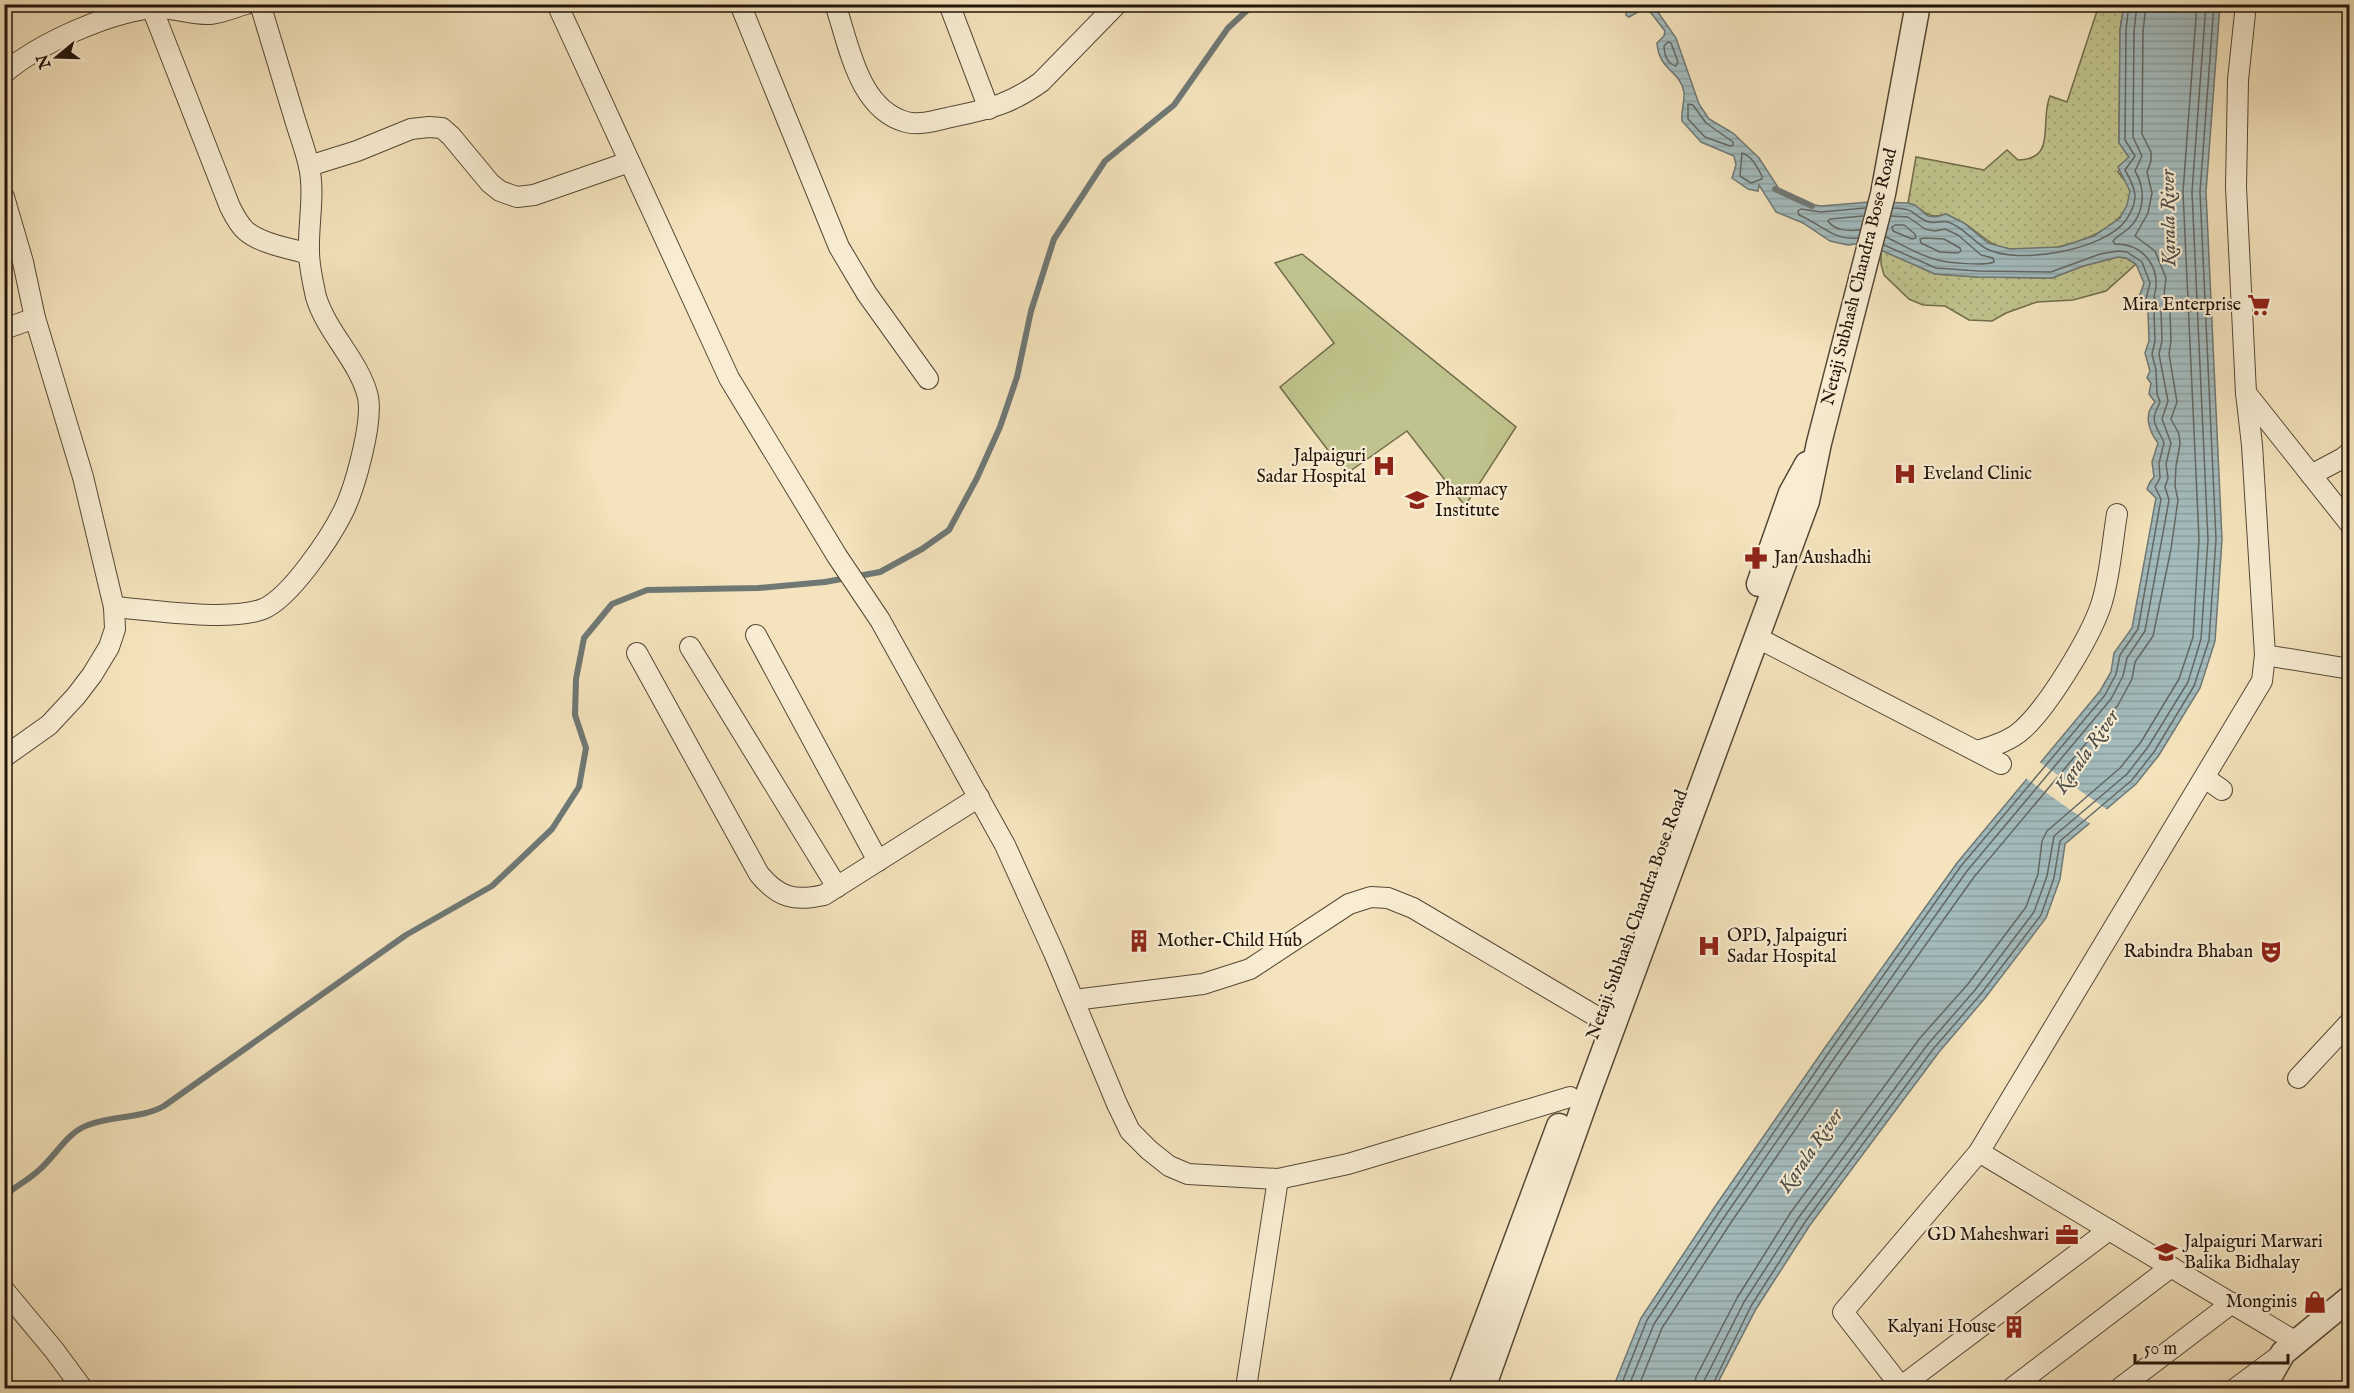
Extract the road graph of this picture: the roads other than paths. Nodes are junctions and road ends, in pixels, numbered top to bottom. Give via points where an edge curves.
1 (246, 4) edge
2 (260, 4) edge
3 (557, 4) edge
4 (740, 4) edge
5 (835, 4) edge
6 (949, 4) edge
7 (1117, 4) edge
8 (1918, 4) edge
9 (2246, 4) edge
10 (152, 8) junction
11 (119, 10) edge
12 (4, 73) edge
13 (989, 109) junction
14 (629, 162) junction
15 (309, 166) junction
16 (4, 197) edge
17 (309, 254) junction
18 (35, 318) junction
19 (4, 329) edge
20 (928, 380) dead end
21 (2246, 393) junction
22 (1819, 443) junction
23 (2349, 452) edge
24 (2311, 476) junction
25 (2117, 514) dead end
26 (2349, 525) edge
27 (114, 607) junction
28 (756, 635) dead end
29 (1756, 638) junction
30 (690, 647) dead end
31 (638, 653) dead end
32 (2265, 655) junction
33 (2349, 669) edge
34 (1977, 752) junction
35 (4, 758) edge
36 (2001, 764) dead end
37 (2205, 778) junction
38 (2222, 790) dead end
39 (979, 796) junction
40 (878, 861) junction
41 (837, 887) junction
42 (1074, 1000) junction
43 (1599, 1018) junction
44 (2349, 1022) edge
45 (2298, 1078) dead end
46 (1579, 1096) junction
47 (1979, 1152) junction
48 (1278, 1179) junction
49 (2109, 1230) junction
50 (2171, 1267) junction
51 (4, 1290) edge
52 (2349, 1298) edge
53 (2232, 1304) junction
54 (2289, 1348) junction
55 (1901, 1388) edge
56 (82, 1389) edge
57 (1246, 1389) edge
58 (1461, 1389) edge
59 (1483, 1389) edge
60 (2012, 1389) edge
61 (2120, 1389) edge
62 (2236, 1389) edge
63 (2262, 1389) edge

1 - 10 street via 210,14
2 - 15 street
3 - 14 street
4 - 20 street via 839,247
5 - 13 street via 869,96 892,116 924,122
6 - 13 street
7 - 13 street via 1041,82 1006,104
8 - 22 street, Netaji Subhash Chandra Bose Road via 1883,194
9 - 21 street via 2236,133
10 - 11 street
10 - 17 street via 230,207 244,230
11 - 12 street via 31,54
14 - 15 street via 534,195 517,197 490,183 442,128 429,127 411,129 357,152
14 - 39 street via 729,378 880,620
15 - 17 street
16 - 18 street
17 - 27 street via 317,298 330,329 362,380 368,399 368,427 353,489 334,528 305,570 281,597 264,609 211,614
18 - 19 street
18 - 27 street via 83,477
21 - 24 street
21 - 32 street
22 - 29 street, Netaji Subhash Chandra Bose Road via 1807,501
22 - 43 street, Netaji Subhash Chandra Bose Road via 1791,493
23 - 24 street
24 - 26 street
25 - 34 street via 2102,604 2078,653 2042,708 2022,730
27 - 35 street via 115,629 93,675 49,724
28 - 40 street
29 - 34 street
29 - 46 street, Netaji Subhash Chandra Bose Road
30 - 41 street
31 - 41 street via 770,888 784,896 805,900 824,896
32 - 33 street
32 - 37 street via 2262,681
34 - 36 street
37 - 38 street
37 - 47 street via 2090,985
39 - 40 street
39 - 42 street
40 - 41 street
42 - 43 street via 1203,984 1250,969 1349,904 1371,897 1388,898 1413,908
42 - 48 street via 1130,1131 1149,1150 1169,1166 1188,1174
43 - 46 street, Netaji Subhash Chandra Bose Road
44 - 45 street
46 - 48 street via 1348,1164
46 - 58 street, Netaji Subhash Chandra Bose Road
46 - 59 street, Netaji Subhash Chandra Bose Road
47 - 49 street
47 - 55 street via 1843,1312
48 - 57 street
49 - 50 street
49 - 55 street
50 - 53 street
50 - 60 street
51 - 56 street
52 - 54 street
53 - 54 street
53 - 61 street
54 - 62 street
54 - 63 street

